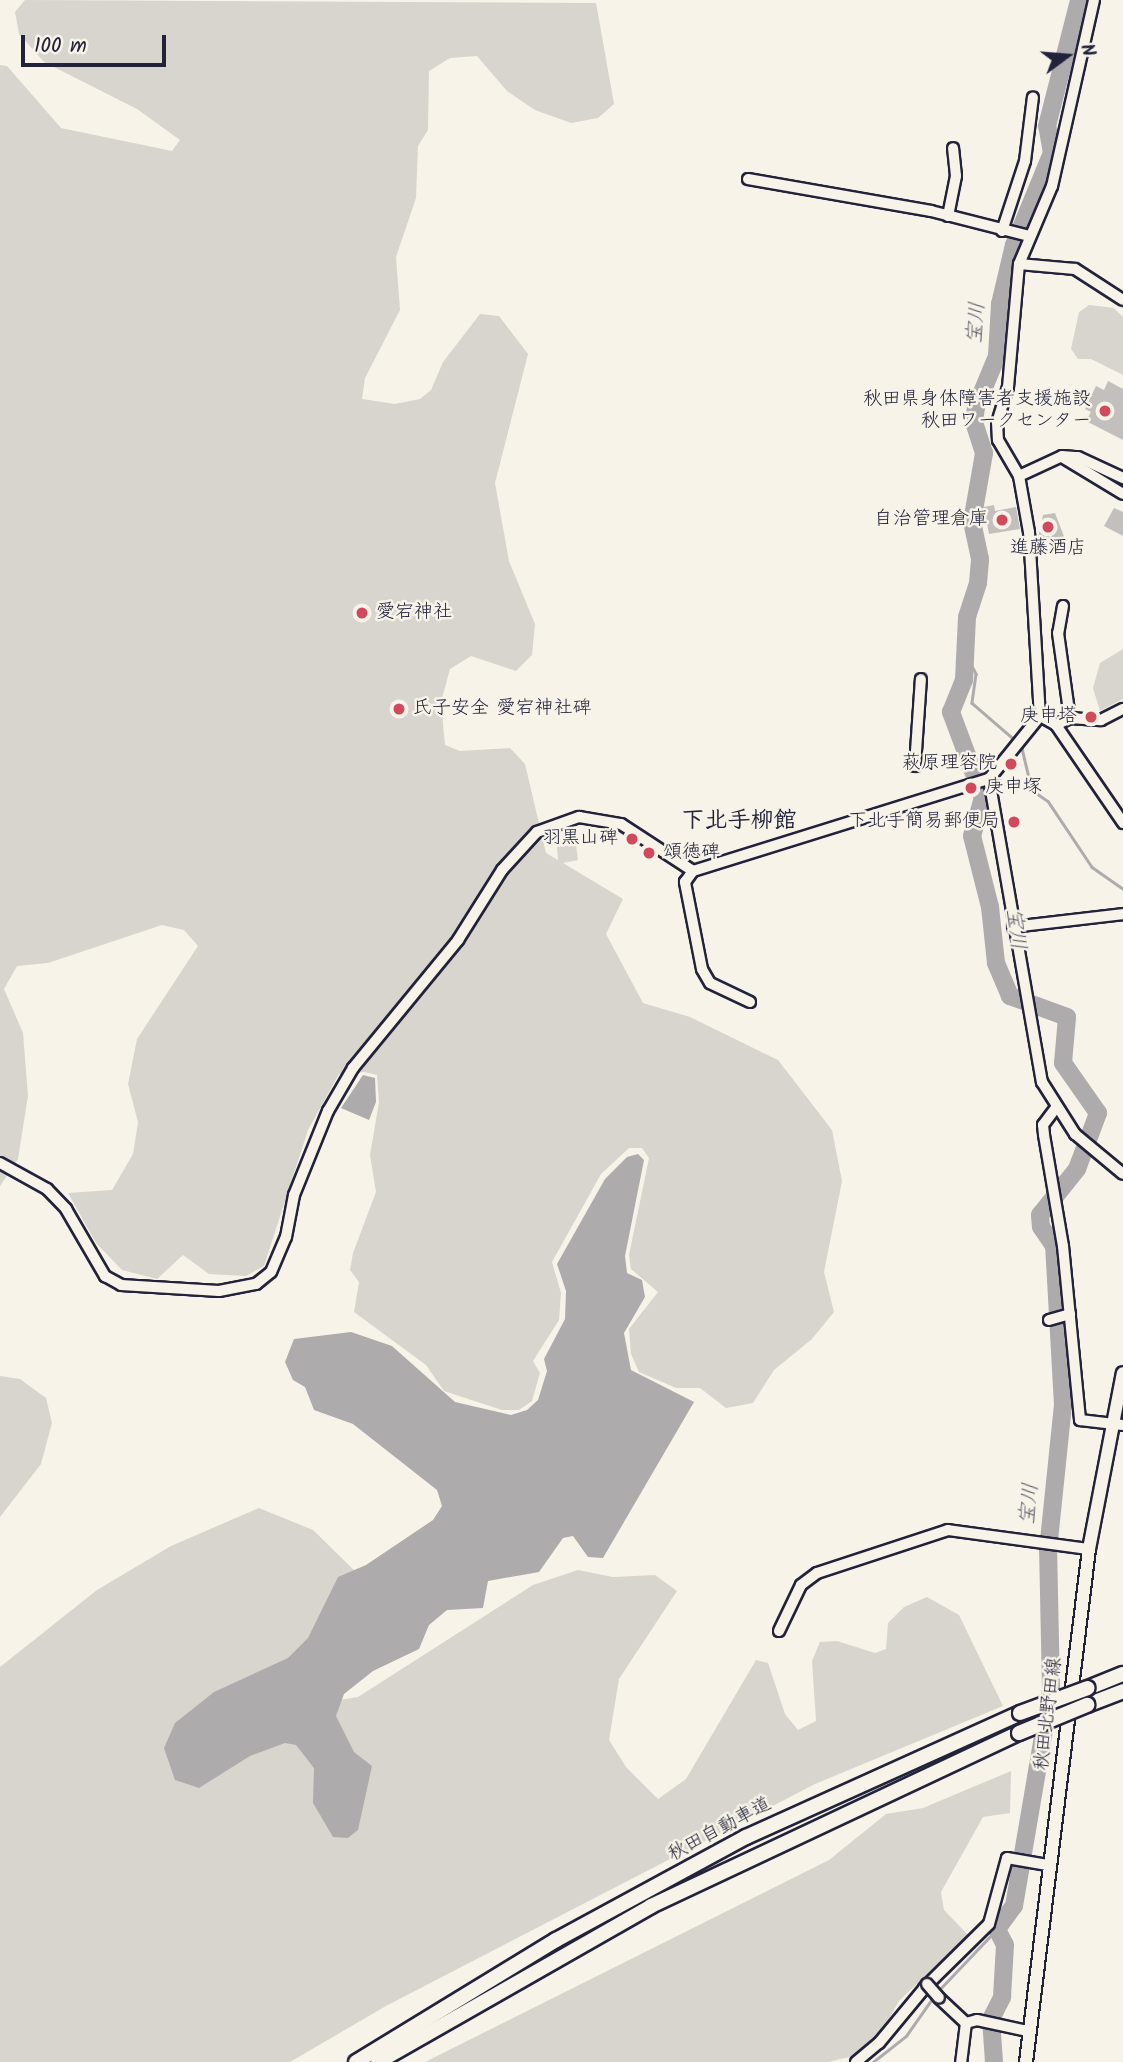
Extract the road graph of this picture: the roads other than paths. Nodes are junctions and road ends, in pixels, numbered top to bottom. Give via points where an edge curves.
1 (1094, 0) edge
2 (1033, 97) dead end
3 (953, 148) dead end
4 (748, 179) dead end
5 (948, 216) junction
6 (1005, 232) junction
7 (1026, 235) junction
8 (1019, 264) junction
9 (1123, 300) edge
10 (1062, 456) junction
11 (1019, 476) junction
12 (1123, 478) edge
13 (1123, 494) edge
14 (1063, 606) dead end
15 (921, 679) dead end
16 (1123, 709) edge
17 (1040, 716) junction
18 (1070, 718) junction
19 (1056, 724) junction
20 (915, 766) dead end
21 (983, 781) junction
22 (1123, 823) edge
23 (693, 871) junction
24 (1123, 914) edge
25 (1013, 927) junction
26 (750, 1002) dead end
27 (1055, 1109) junction
28 (0, 1163) edge
29 (1123, 1174) edge
30 (1070, 1314) junction
31 (1049, 1320) dead end
32 (1123, 1373) edge
33 (1109, 1423) junction
34 (1123, 1425) edge
35 (1089, 1549) junction
36 (779, 1631) dead end
37 (1123, 1674) edge
38 (1123, 1691) edge
39 (1048, 1864) junction
40 (925, 1986) junction
41 (966, 2023) junction
42 (1027, 2031) junction
43 (355, 2062) edge
44 (378, 2062) edge
45 (856, 2062) edge
46 (961, 2062) edge
47 (1027, 2062) edge

1 - 7 street via 1052,186
2 - 6 street via 1025,161
3 - 5 street via 956,177
4 - 5 street
5 - 6 street
6 - 7 street
7 - 8 street
8 - 9 street via 1075,269
8 - 11 street via 1008,387 997,422 998,440
10 - 11 street
10 - 12 street via 1078,457
10 - 13 street
11 - 17 street via 1035,594
14 - 18 street via 1058,633
15 - 20 street
16 - 18 street via 1101,720
17 - 19 street
17 - 21 street
18 - 19 street
19 - 22 street
21 - 23 street
21 - 25 street
23 - 26 street via 685,882 702,969 710,984
23 - 28 street via 621,824 579,817 537,832 502,870 458,940 353,1068 328,1111 294,1195 286,1237 271,1272 256,1284 219,1291 121,1285 105,1276 66,1209 47,1189
24 - 25 street
25 - 27 street via 1042,1082
27 - 29 street via 1099,1157
27 - 30 street via 1043,1125
30 - 31 street
30 - 33 street via 1080,1420
32 - 33 main road, 秋田北野田線
33 - 34 street
33 - 35 main road, 秋田北野田線
35 - 36 street via 948,1530 817,1573 801,1585
35 - 39 main road, 秋田北野田線
37 - 43 highway, 秋田自動車道, bridge via 1020,1713 746,1837 556,1940
38 - 44 highway, 秋田自動車道, bridge via 1019,1733 651,1906
39 - 40 street via 1007,1858 989,1923
39 - 42 main road, 秋田北野田線
40 - 41 street, bridge
40 - 45 street via 879,2043
41 - 42 street via 983,2021
41 - 46 street
42 - 47 main road, 秋田北野田線

